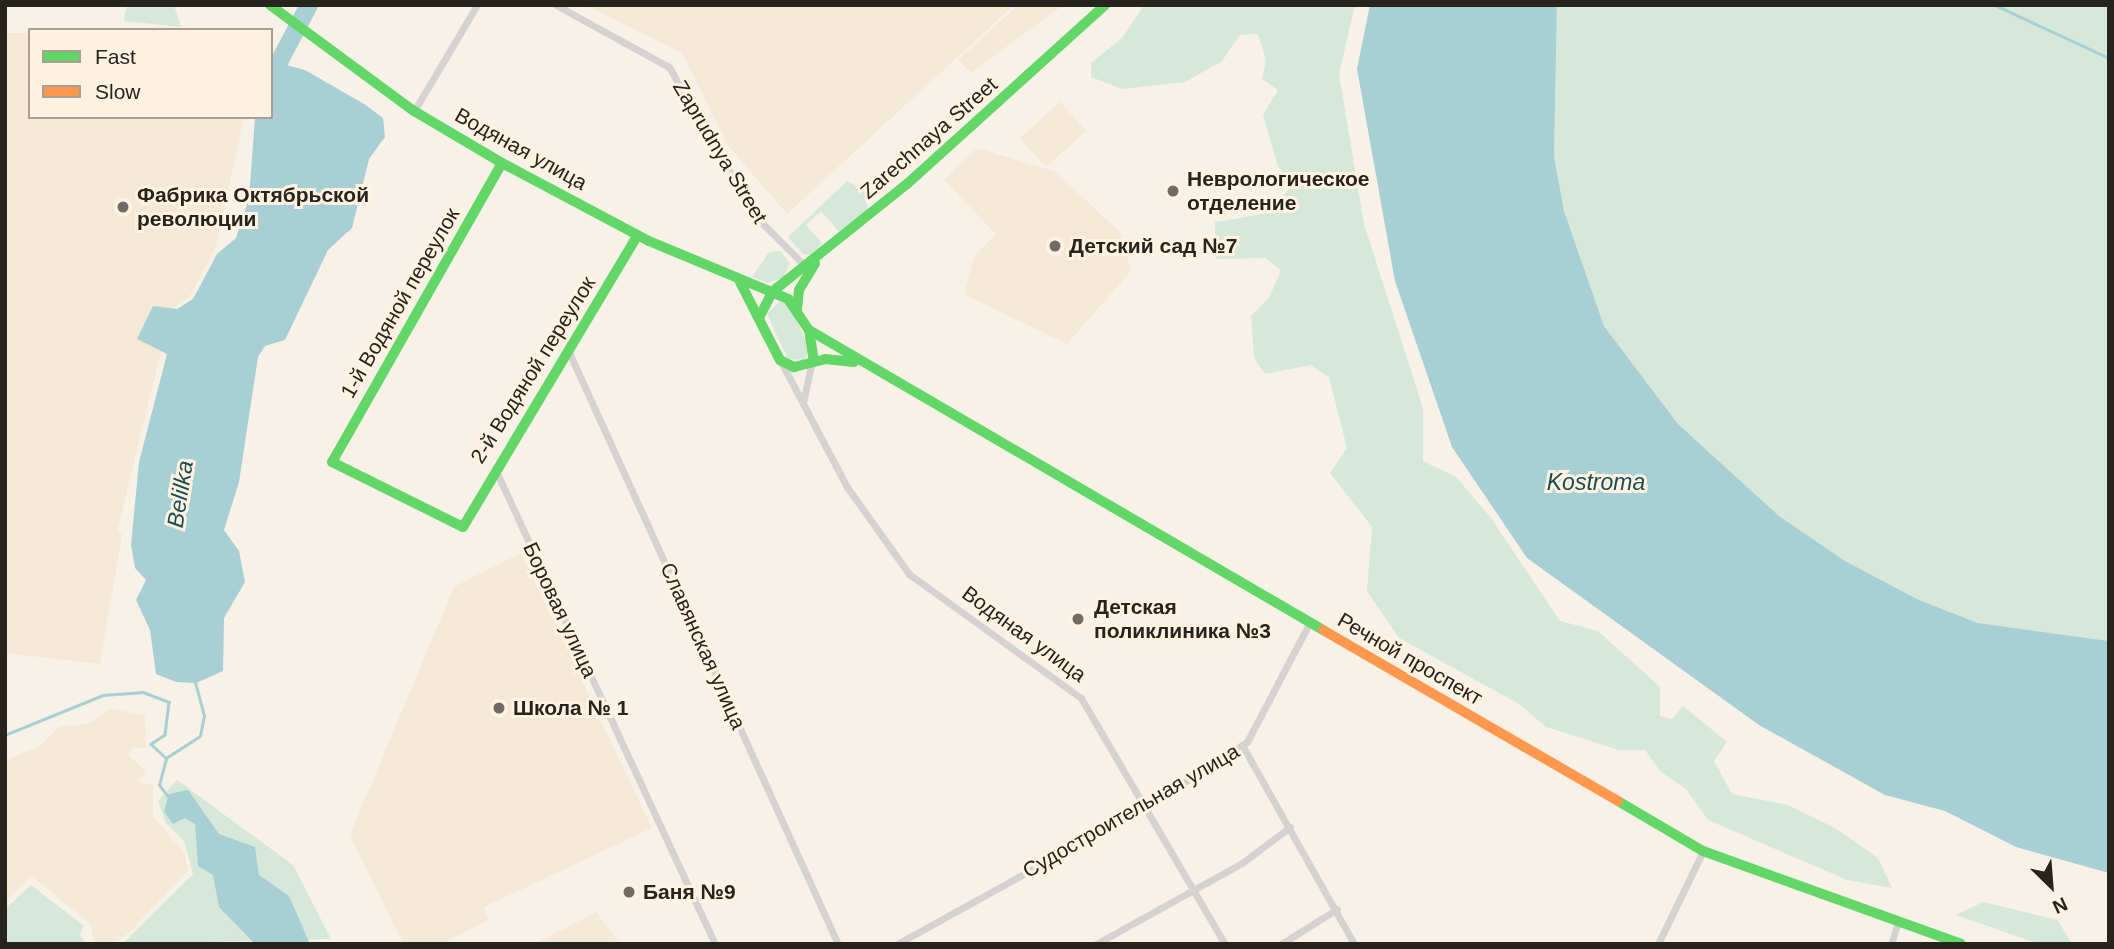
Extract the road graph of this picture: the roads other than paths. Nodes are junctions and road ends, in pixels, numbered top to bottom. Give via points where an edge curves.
1 (477, 5) edge
2 (556, 5) edge
3 (1105, 5) edge
4 (273, 7) edge
5 (414, 111) junction
6 (502, 163) junction
7 (638, 235) junction
8 (816, 260) junction
9 (805, 266) junction
10 (740, 282) junction
11 (772, 292) junction
12 (797, 309) junction
13 (760, 316) junction
14 (809, 330) junction
15 (568, 349) junction
16 (780, 360) junction
17 (860, 363) junction
18 (813, 364) junction
19 (803, 408) junction
20 (494, 467) junction
21 (463, 527) joint
22 (1309, 624) junction
23 (1242, 745) junction
24 (1145, 807) junction
25 (1290, 827) junction
26 (1703, 851) junction
27 (1193, 891) junction
28 (1337, 909) junction
29 (1897, 925) junction
30 (715, 944) edge
31 (838, 944) edge
32 (897, 944) edge
33 (1096, 944) edge
34 (1225, 944) edge
35 (1281, 944) edge
36 (1354, 944) edge
37 (1658, 944) edge
38 (1892, 944) edge
39 (1961, 944) edge

1 - 5 street
2 - 9 street, Zaprudnya Street via 669,67 755,216
3 - 8 street, Zarechnaya Street
4 - 5 street, Водяная улица
5 - 6 street, Водяная улица
6 - 7 street, Водяная улица
6 - 21 street, 1-й Водяной переулок via 332,462
7 - 10 street, Водяная улица
7 - 15 street, 2-й Водяной переулок
8 - 9 street, Zarechnaya Street
8 - 12 street via 799,290
9 - 11 street, Zarechnaya Street
10 - 11 street, Водяная улица
10 - 13 street
11 - 12 street, Водяная улица
11 - 13 street
12 - 14 street
13 - 16 street
14 - 17 street, Речной проспект
14 - 18 street
15 - 20 street, 2-й Водяной переулок
15 - 31 street, Славянская улица
16 - 18 street
16 - 19 street, Водяная улица
17 - 18 street
17 - 22 street, Речной проспект
18 - 19 street via 801,389
19 - 24 street, Водяная улица via 846,487 909,574 1081,698
20 - 21 street, 2-й Водяной переулок
20 - 30 street, Боровая улица
22 - 23 street, Судостроительная улица
22 - 26 street, Речной проспект
23 - 24 street, Судостроительная улица
23 - 25 street
24 - 27 street, Водяная улица
24 - 32 street, Судостроительная улица
25 - 27 street
25 - 28 street
26 - 29 street, Речной проспект
26 - 37 street
27 - 33 street
27 - 34 street, Водяная улица
28 - 35 street
28 - 36 street
29 - 38 street
29 - 39 street, Речной проспект

